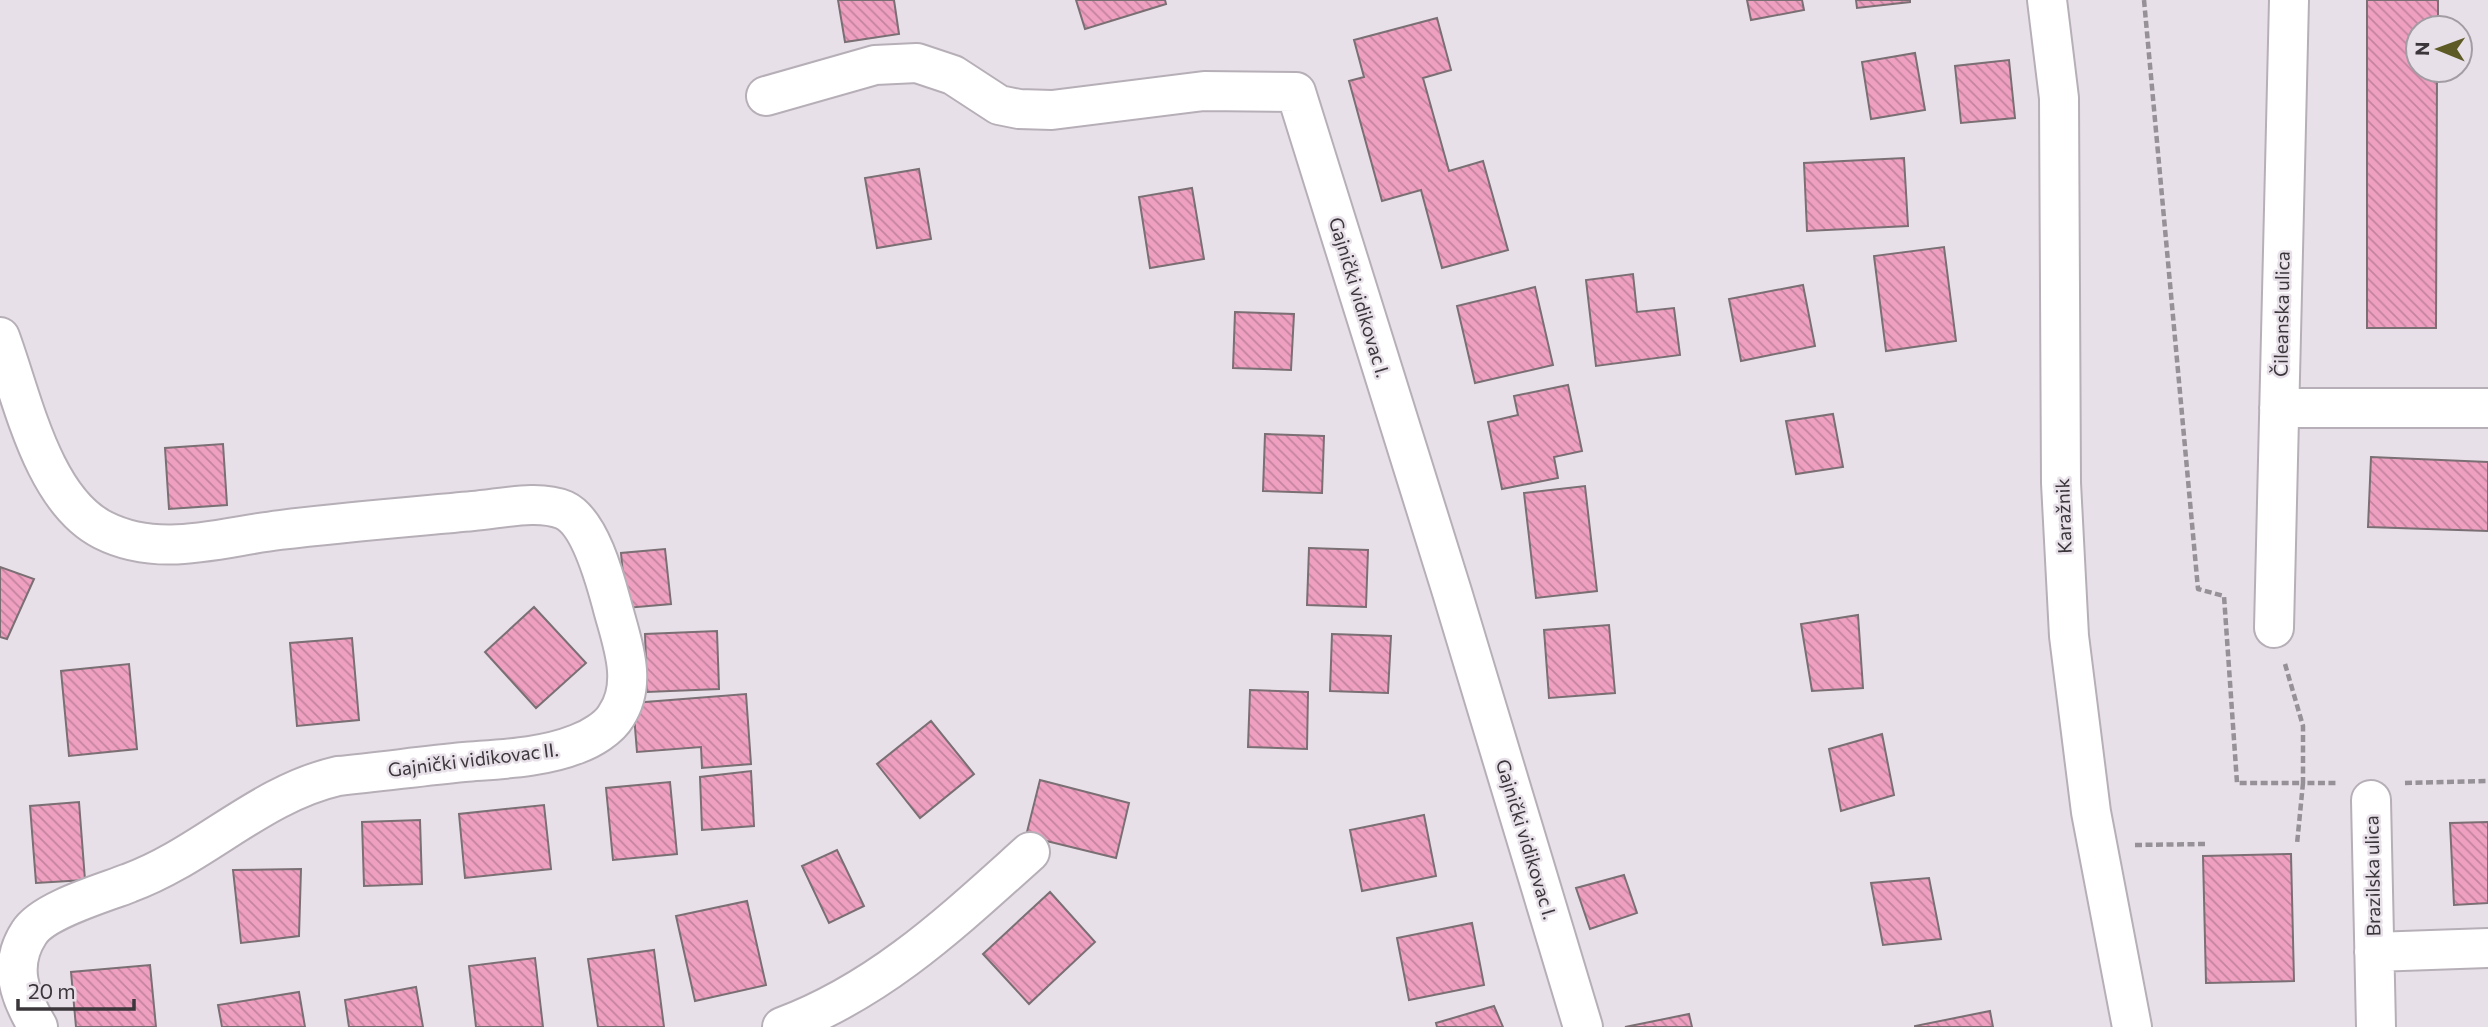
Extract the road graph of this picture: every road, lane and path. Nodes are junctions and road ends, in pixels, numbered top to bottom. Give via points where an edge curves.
1 (2047, 0) edge
2 (2144, 0) edge
3 (2289, 0) edge
4 (766, 96) dead end
5 (0, 337) edge
6 (2279, 408) junction
7 (2488, 408) edge
8 (17, 427) edge
9 (2274, 628) joint
10 (2488, 781) edge
11 (2303, 783) junction
12 (2371, 789) junction
13 (2204, 844) dead end
14 (2297, 844) dead end
15 (2122, 846) dead end
16 (1030, 852) dead end
17 (2488, 948) edge
18 (2374, 952) junction
19 (8, 955) edge
20 (38, 1027) edge
21 (782, 1027) edge
22 (1583, 1027) edge
23 (2132, 1027) edge
24 (2376, 1027) edge

1 - 23 street, Karažnik via 2059,98 2061,483 2068,636 2091,812
2 - 11 path via 2198,589 2224,596 2237,783
3 - 6 street, Čileanska ulica
4 - 22 street, Gajnički vidikovac I. via 875,65 918,62 953,75 999,105 1019,108 1052,110 1204,91 1296,92
5 - 8 street, Gajnički vidikovac II.
6 - 7 street
6 - 9 street, Čileanska ulica
8 - 19 street, Gajnički vidikovac II. via 85,518 100,529 139,543 183,545 279,530 521,507 564,510 583,528 607,588 627,662 627,683 616,717 578,744 520,757 338,776 290,792 138,880 63,908 30,930
9 - 11 path via 2304,726
10 - 12 path
11 - 12 path
11 - 14 path
12 - 18 street, Brazilska ulica
13 - 15 path
16 - 21 street via 939,933 864,989
17 - 18 street, Brazilska ulica
18 - 24 street, Brazilska ulica
19 - 20 street, Gajnički vidikovac II.

